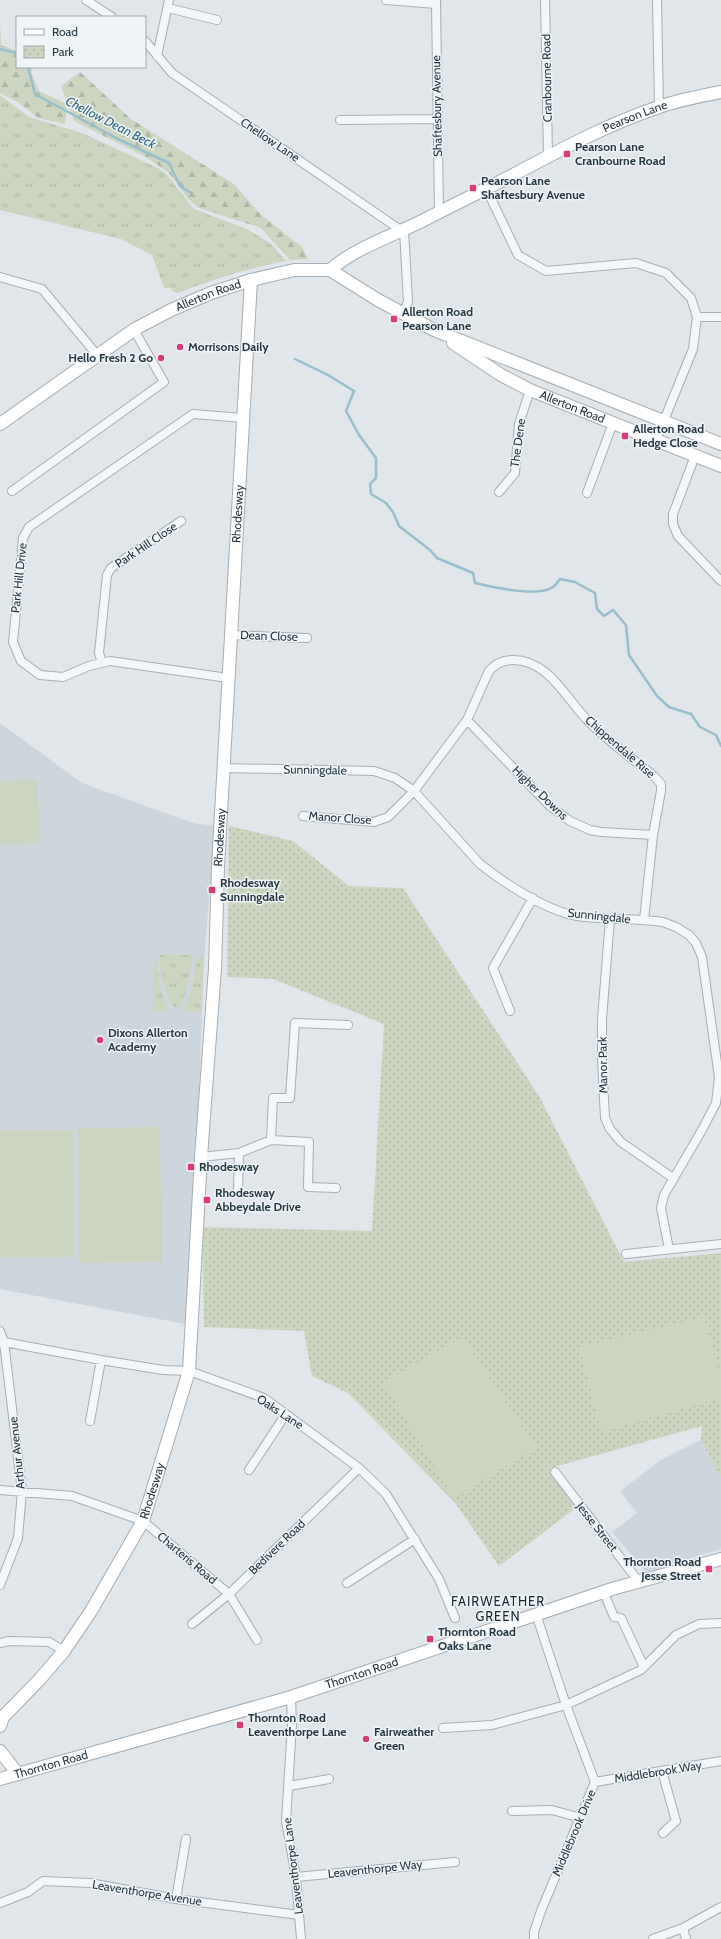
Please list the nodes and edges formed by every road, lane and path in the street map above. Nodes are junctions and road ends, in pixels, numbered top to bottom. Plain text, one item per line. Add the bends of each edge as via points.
1 (86, 0) edge
2 (386, 0) edge
3 (545, 0) edge
4 (656, 0) edge
5 (436, 2) edge
6 (169, 4) edge
7 (110, 16) edge
8 (217, 20) dead end
9 (146, 42) edge
10 (157, 56) junction
11 (721, 92) edge
12 (659, 107) junction
13 (437, 119) junction
14 (340, 120) dead end
15 (548, 156) junction
16 (486, 188) junction
17 (439, 212) junction
18 (403, 231) junction
19 (330, 270) junction
20 (0, 277) edge
21 (251, 280) junction
22 (403, 314) junction
23 (697, 317) junction
24 (721, 317) edge
25 (134, 330) junction
26 (434, 330) junction
27 (98, 356) junction
28 (530, 390) junction
29 (244, 418) junction
30 (663, 421) junction
31 (614, 423) junction
32 (0, 424) edge
33 (656, 440) junction
34 (721, 444) edge
35 (695, 456) junction
36 (721, 466) edge
37 (12, 491) dead end
38 (499, 492) dead end
39 (587, 493) dead end
40 (181, 521) dead end
41 (721, 581) edge
42 (231, 635) junction
43 (307, 638) dead end
44 (102, 663) junction
45 (228, 678) junction
46 (468, 720) junction
47 (223, 768) junction
48 (414, 790) junction
49 (303, 816) dead end
50 (654, 836) junction
51 (533, 898) junction
52 (610, 919) junction
53 (644, 920) junction
54 (510, 1010) dead end
55 (348, 1025) dead end
56 (270, 1140) junction
57 (239, 1154) junction
58 (201, 1157) junction
59 (674, 1178) junction
60 (336, 1188) dead end
61 (238, 1191) dead end
62 (721, 1244) edge
63 (668, 1250) junction
64 (626, 1254) dead end
65 (0, 1331) edge
66 (2, 1343) edge
67 (101, 1360) junction
68 (189, 1371) junction
69 (286, 1414) junction
70 (90, 1421) dead end
71 (359, 1468) junction
72 (249, 1470) dead end
73 (555, 1472) dead end
74 (0, 1490) edge
75 (22, 1491) junction
76 (143, 1521) junction
77 (415, 1539) junction
78 (721, 1558) edge
79 (639, 1582) junction
80 (347, 1584) dead end
81 (0, 1585) edge
82 (604, 1593) junction
83 (229, 1594) junction
84 (536, 1614) junction
85 (455, 1618) dead end
86 (192, 1624) dead end
87 (721, 1624) edge
88 (257, 1640) dead end
89 (0, 1643) edge
90 (64, 1651) junction
91 (644, 1667) junction
92 (291, 1697) junction
93 (566, 1705) junction
94 (0, 1726) edge
95 (443, 1728) dead end
96 (0, 1751) edge
97 (721, 1761) edge
98 (662, 1771) junction
99 (18, 1774) junction
100 (0, 1779) edge
101 (329, 1779) dead end
102 (595, 1782) junction
103 (289, 1786) junction
104 (512, 1811) dead end
105 (581, 1818) junction
106 (663, 1833) dead end
107 (186, 1839) dead end
108 (455, 1862) dead end
109 (296, 1877) junction
110 (176, 1899) junction
111 (0, 1903) edge
112 (721, 1907) edge
113 (300, 1915) junction
114 (683, 1928) junction
115 (301, 1939) edge
116 (534, 1939) edge
117 (653, 1939) edge
118 (686, 1939) edge

1 - 7 street
2 - 5 street
3 - 15 street, Cranbourne Road
4 - 12 street
5 - 13 street, Shaftesbury Avenue
6 - 8 street
6 - 10 street
9 - 10 street, Chellow Lane
10 - 18 street, Chellow Lane via 172,73
11 - 12 street, Pearson Lane
12 - 15 street, Pearson Lane
13 - 14 street
13 - 17 street, Shaftesbury Avenue
15 - 16 street, Pearson Lane
16 - 17 street, Pearson Lane
16 - 23 street via 518,255 546,271 636,263 666,273 691,298
17 - 18 street, Pearson Lane
18 - 19 street, Pearson Lane via 341,260
18 - 22 street via 408,302
19 - 21 street, Allerton Road via 294,270
19 - 22 street, Allerton Road
20 - 27 street via 42,289
21 - 25 street, Allerton Road via 171,310
21 - 29 street, Rhodesway
22 - 26 street, Allerton Road
23 - 24 street
23 - 30 street via 693,349
25 - 27 street, Allerton Road
25 - 37 street via 164,382
26 - 28 street, Allerton Road via 501,375
26 - 30 street, Allerton Road
27 - 32 street, Allerton Road
28 - 31 street, Allerton Road
28 - 38 street, The Dene via 519,424 514,473
29 - 42 street, Rhodesway
29 - 44 street, Park Hill Drive via 194,414 29,527 23,538 12,642 21,661 40,675 63,677
30 - 33 street
30 - 34 street, Allerton Road
31 - 33 street, Allerton Road
31 - 39 street
33 - 35 street, Allerton Road
35 - 36 street, Allerton Road
35 - 41 street via 673,514 673,524 678,536
40 - 44 street, Park Hill Close via 111,568 107,576 99,653
42 - 43 street, Dean Close
42 - 45 street, Rhodesway
44 - 45 street, Park Hill Drive via 110,660
45 - 47 street, Rhodesway
46 - 48 street, Chippendale Rise
46 - 50 street, Higher Downs via 550,806 570,821 601,832
46 - 50 street, Chippendale Rise via 483,684 494,666 509,660 518,660 538,666 588,722 653,774 661,784
47 - 48 street, Sunningdale via 374,770 395,778
47 - 58 street, Rhodesway via 215,976
48 - 49 street, Manor Close via 388,817 374,822
48 - 51 street, Sunningdale via 480,864
50 - 53 street, Chippendale Rise
51 - 52 street, Sunningdale via 564,913
51 - 54 street via 493,968
52 - 53 street, Sunningdale
52 - 59 street, Manor Park via 602,1019 606,1118 610,1129 621,1142
53 - 59 street, Sunningdale via 663,922 676,927 696,943 704,968 719,1076 716,1103
55 - 56 street via 294,1023 290,1098 273,1098
56 - 57 street
56 - 60 street via 309,1142 308,1186
57 - 58 street
57 - 61 street
58 - 68 street, Rhodesway
59 - 63 street, Sunningdale via 664,1195 661,1208
62 - 63 street
63 - 64 street
65 - 66 street
66 - 67 street, Oaks Lane
66 - 75 street, Arthur Avenue
67 - 68 street, Oaks Lane via 164,1370
67 - 70 street
68 - 69 street, Oaks Lane via 264,1398
68 - 76 street, Rhodesway
69 - 71 street, Oaks Lane
69 - 72 street
71 - 77 street, Oaks Lane via 386,1494
71 - 83 street, Bedivere Road
73 - 79 street, Jesse Street
74 - 75 street, Charteris Road
75 - 76 street, Charteris Road via 72,1496
75 - 81 street, Arthur Avenue via 18,1538
76 - 83 street, Charteris Road
76 - 90 street, Rhodesway via 91,1611
77 - 80 street
77 - 85 street, Oaks Lane via 439,1579
78 - 79 street, Thornton Road
79 - 82 street, Thornton Road
82 - 84 street, Thornton Road
82 - 91 street via 614,1617 621,1618
83 - 86 street, Bedivere Road
83 - 88 street, Charteris Road
84 - 92 street, Thornton Road
84 - 93 street, Middlebrook Drive
87 - 91 street via 699,1624 676,1635
89 - 90 street via 49,1642
90 - 94 street, Rhodesway via 3,1717
91 - 93 street
92 - 99 street, Thornton Road
92 - 103 street, Leaventhorpe Lane
93 - 95 street via 492,1725
93 - 102 street, Middlebrook Drive
96 - 99 street
97 - 98 street, Middlebrook Way
98 - 102 street, Middlebrook Way
98 - 106 street via 676,1822
99 - 100 street, Thornton Road
101 - 103 street
102 - 105 street, Middlebrook Drive
103 - 109 street, Leaventhorpe Lane via 286,1821
104 - 105 street via 552,1810
105 - 116 street, Middlebrook Drive via 541,1911
107 - 110 street
108 - 109 street, Leaventhorpe Way
109 - 113 street, Leaventhorpe Lane
110 - 111 street, Leaventhorpe Avenue via 90,1883 43,1881 28,1892
110 - 113 street, Leaventhorpe Avenue
112 - 114 street
113 - 115 street, Leaventhorpe Lane
114 - 117 street
114 - 118 street

